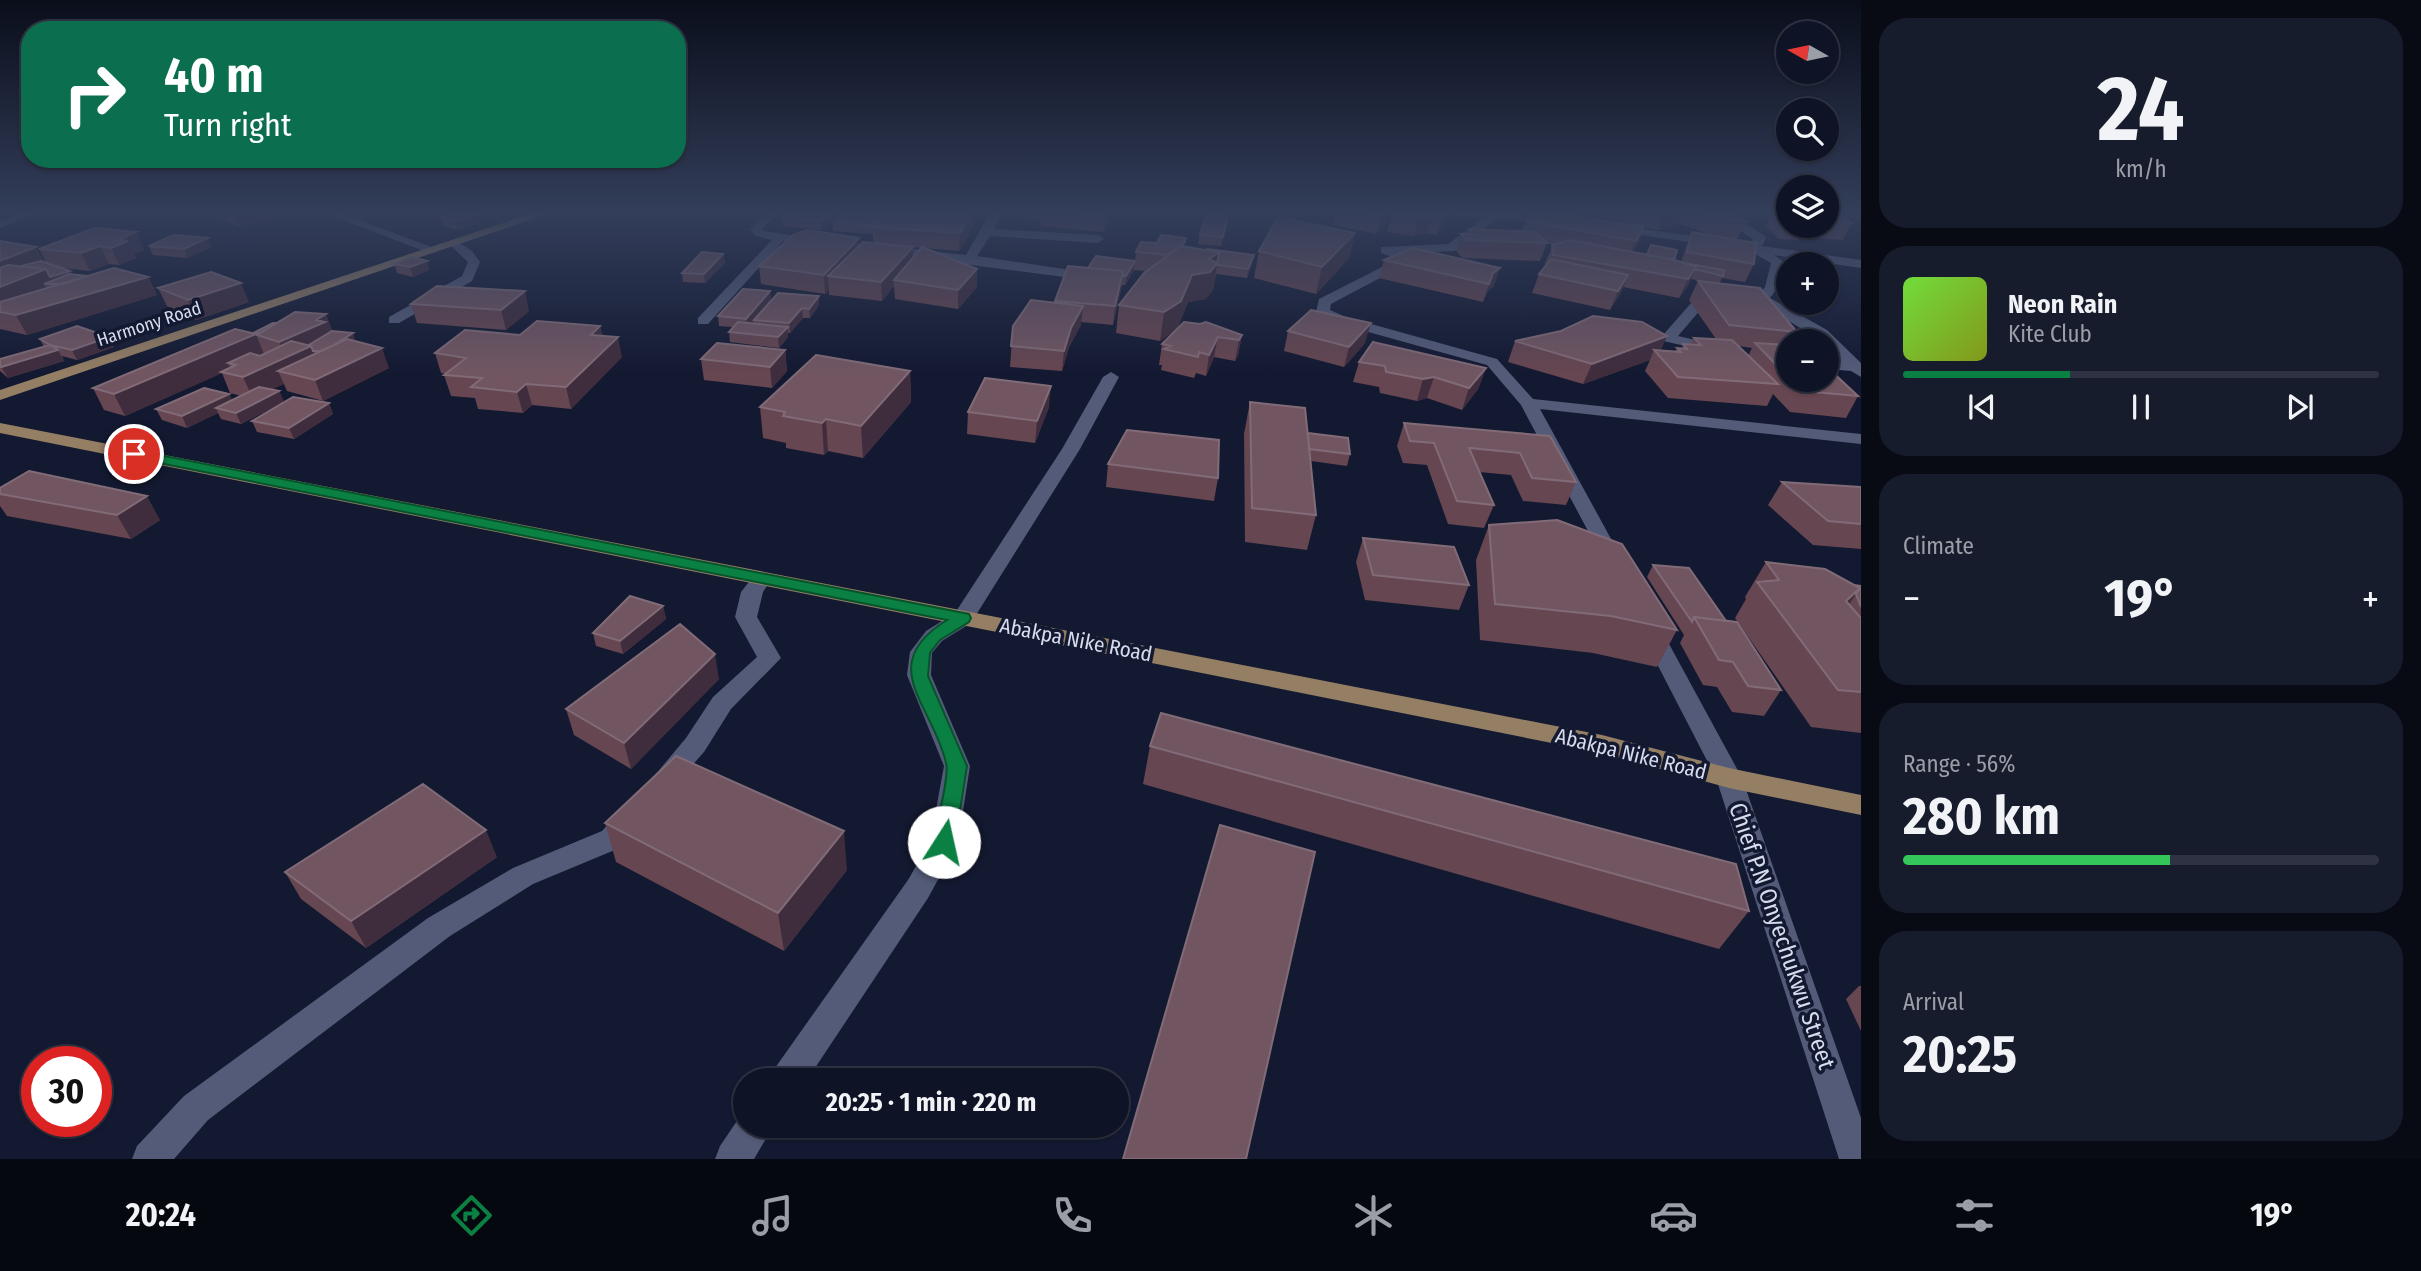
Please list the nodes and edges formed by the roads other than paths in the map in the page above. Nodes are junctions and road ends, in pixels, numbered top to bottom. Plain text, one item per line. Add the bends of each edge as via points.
1 (388, 265) edge
2 (473, 265) edge
3 (755, 265) edge
4 (1015, 265) edge
5 (1394, 265) edge
6 (1777, 265) edge
7 (1072, 274) edge
8 (1712, 288) edge
9 (394, 320) dead end
10 (703, 321) dead end
11 (1727, 351) edge
12 (1839, 366) edge
13 (1859, 369) edge
14 (1111, 377) dead end
15 (0, 395) edge
16 (1528, 403) junction
17 (0, 428) edge
18 (1861, 439) edge
19 (762, 578) junction
20 (963, 618) junction
21 (1729, 778) junction
22 (1861, 805) edge
23 (795, 1068) edge
24 (747, 1138) edge
25 (150, 1159) edge
26 (733, 1159) edge
27 (1857, 1159) edge

1 - 15 main road, Harmony Road
2 - 9 street via 467,278
3 - 10 street
4 - 7 street
5 - 16 street, Chief P.N Onyechukwu Street via 1324,302 1323,312 1492,362
6 - 13 street via 1771,288 1762,299 1822,333
8 - 11 street via 1668,338
12 - 13 street
14 - 20 street via 1071,449
16 - 18 street
16 - 21 street, Chief P.N Onyechukwu Street
17 - 19 main road, Abakpa Nike Road
19 - 20 main road, Abakpa Nike Road
19 - 25 street via 752,592 746,617 769,658 722,703 695,745 612,839 523,876 439,927 196,1108
20 - 21 main road, Abakpa Nike Road via 1602,744
20 - 23 street via 934,636 921,652 919,676 957,766 944,842 918,889
21 - 22 main road, Abakpa Nike Road
21 - 27 street, Chief P.N Onyechukwu Street
24 - 26 street

